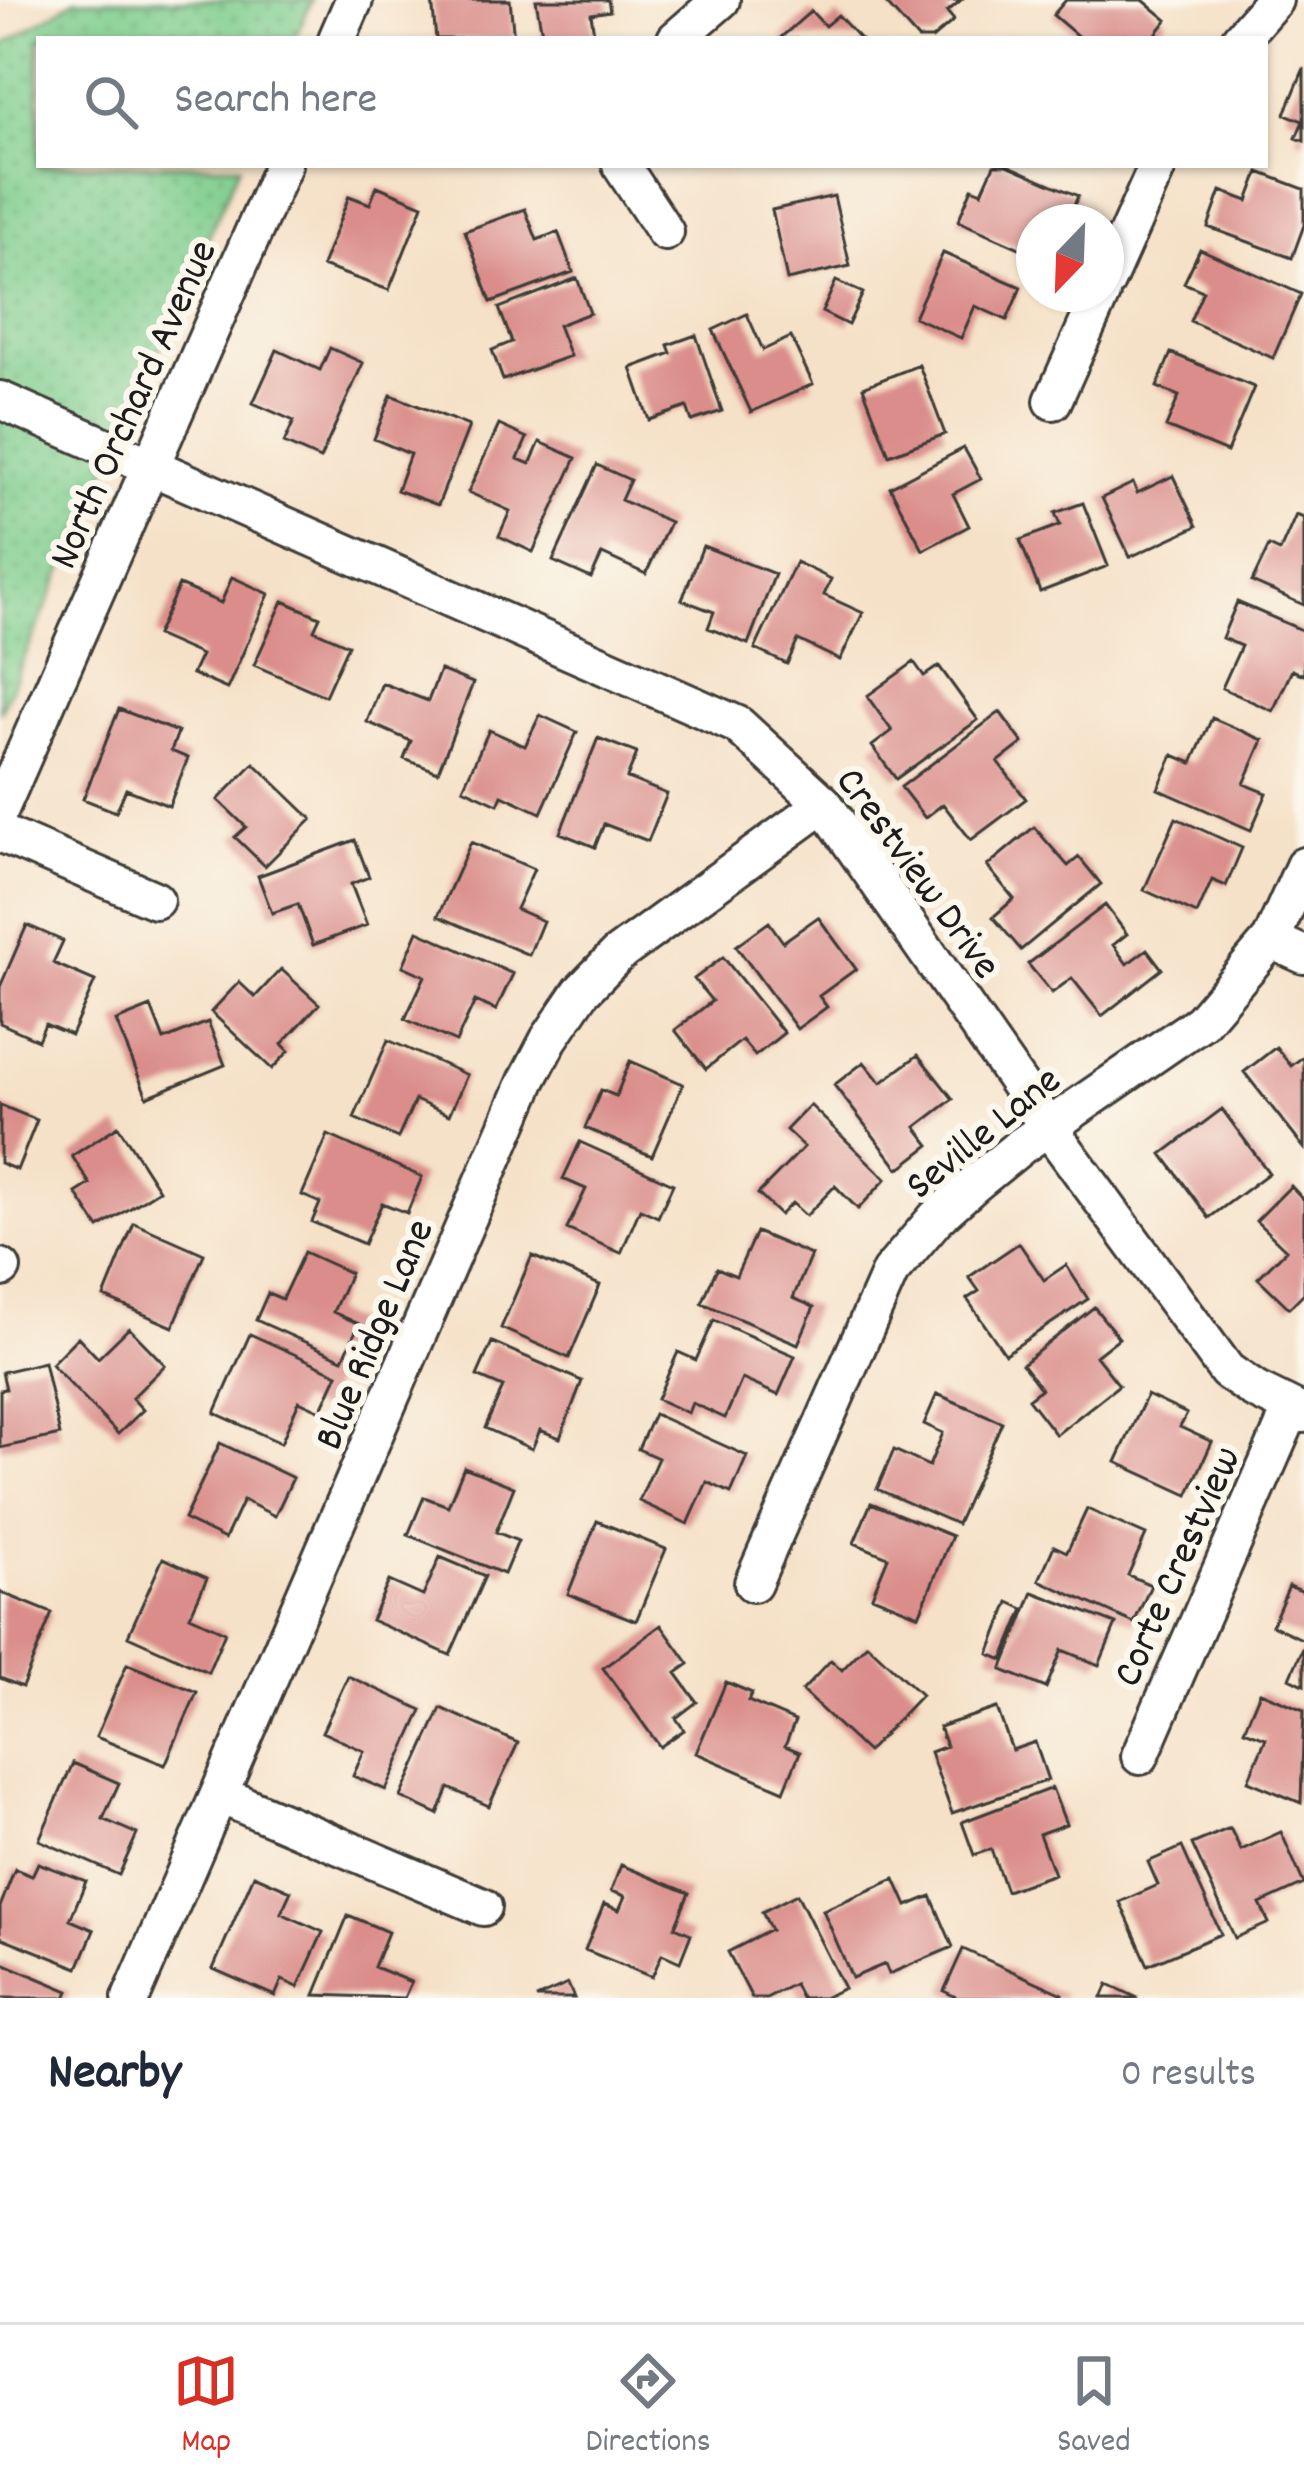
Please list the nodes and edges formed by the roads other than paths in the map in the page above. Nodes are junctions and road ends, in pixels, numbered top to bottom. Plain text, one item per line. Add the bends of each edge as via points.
1 (353, 0) edge
2 (721, 0) edge
3 (1274, 0) edge
4 (338, 36) edge
5 (679, 36) edge
6 (1243, 36) edge
7 (282, 168) edge
8 (623, 168) edge
9 (1156, 168) edge
10 (665, 232) dead end
11 (1124, 241) edge
12 (1093, 312) edge
13 (0, 400) edge
14 (1054, 401) dead end
15 (153, 466) junction
16 (824, 804) junction
17 (0, 809) edge
18 (0, 833) edge
19 (1304, 866) edge
20 (155, 900) dead end
21 (1287, 948) edge
22 (1049, 1128) junction
23 (1298, 1412) edge
24 (753, 1583) dead end
25 (1140, 1756) dead end
26 (220, 1795) junction
27 (483, 1907) dead end
28 (131, 1998) edge

1 - 4 street
2 - 5 street
3 - 6 street
7 - 15 street, North Orchard Avenue
8 - 10 street
9 - 11 street
12 - 14 street
13 - 15 street, Crestview Drive
15 - 16 street, Crestview Drive via 738,725
15 - 17 street, North Orchard Avenue
16 - 22 street, Crestview Drive
16 - 26 street, Blue Ridge Lane via 616,955 549,1039
18 - 20 street
19 - 21 street, Seville Lane
21 - 22 street, Seville Lane via 1202,1022
22 - 23 street, Crestview Drive via 1227,1371
22 - 24 street, Seville Lane via 936,1218 890,1272
23 - 25 street, Corte Crestview
26 - 27 street
26 - 28 street, Blue Ridge Lane

